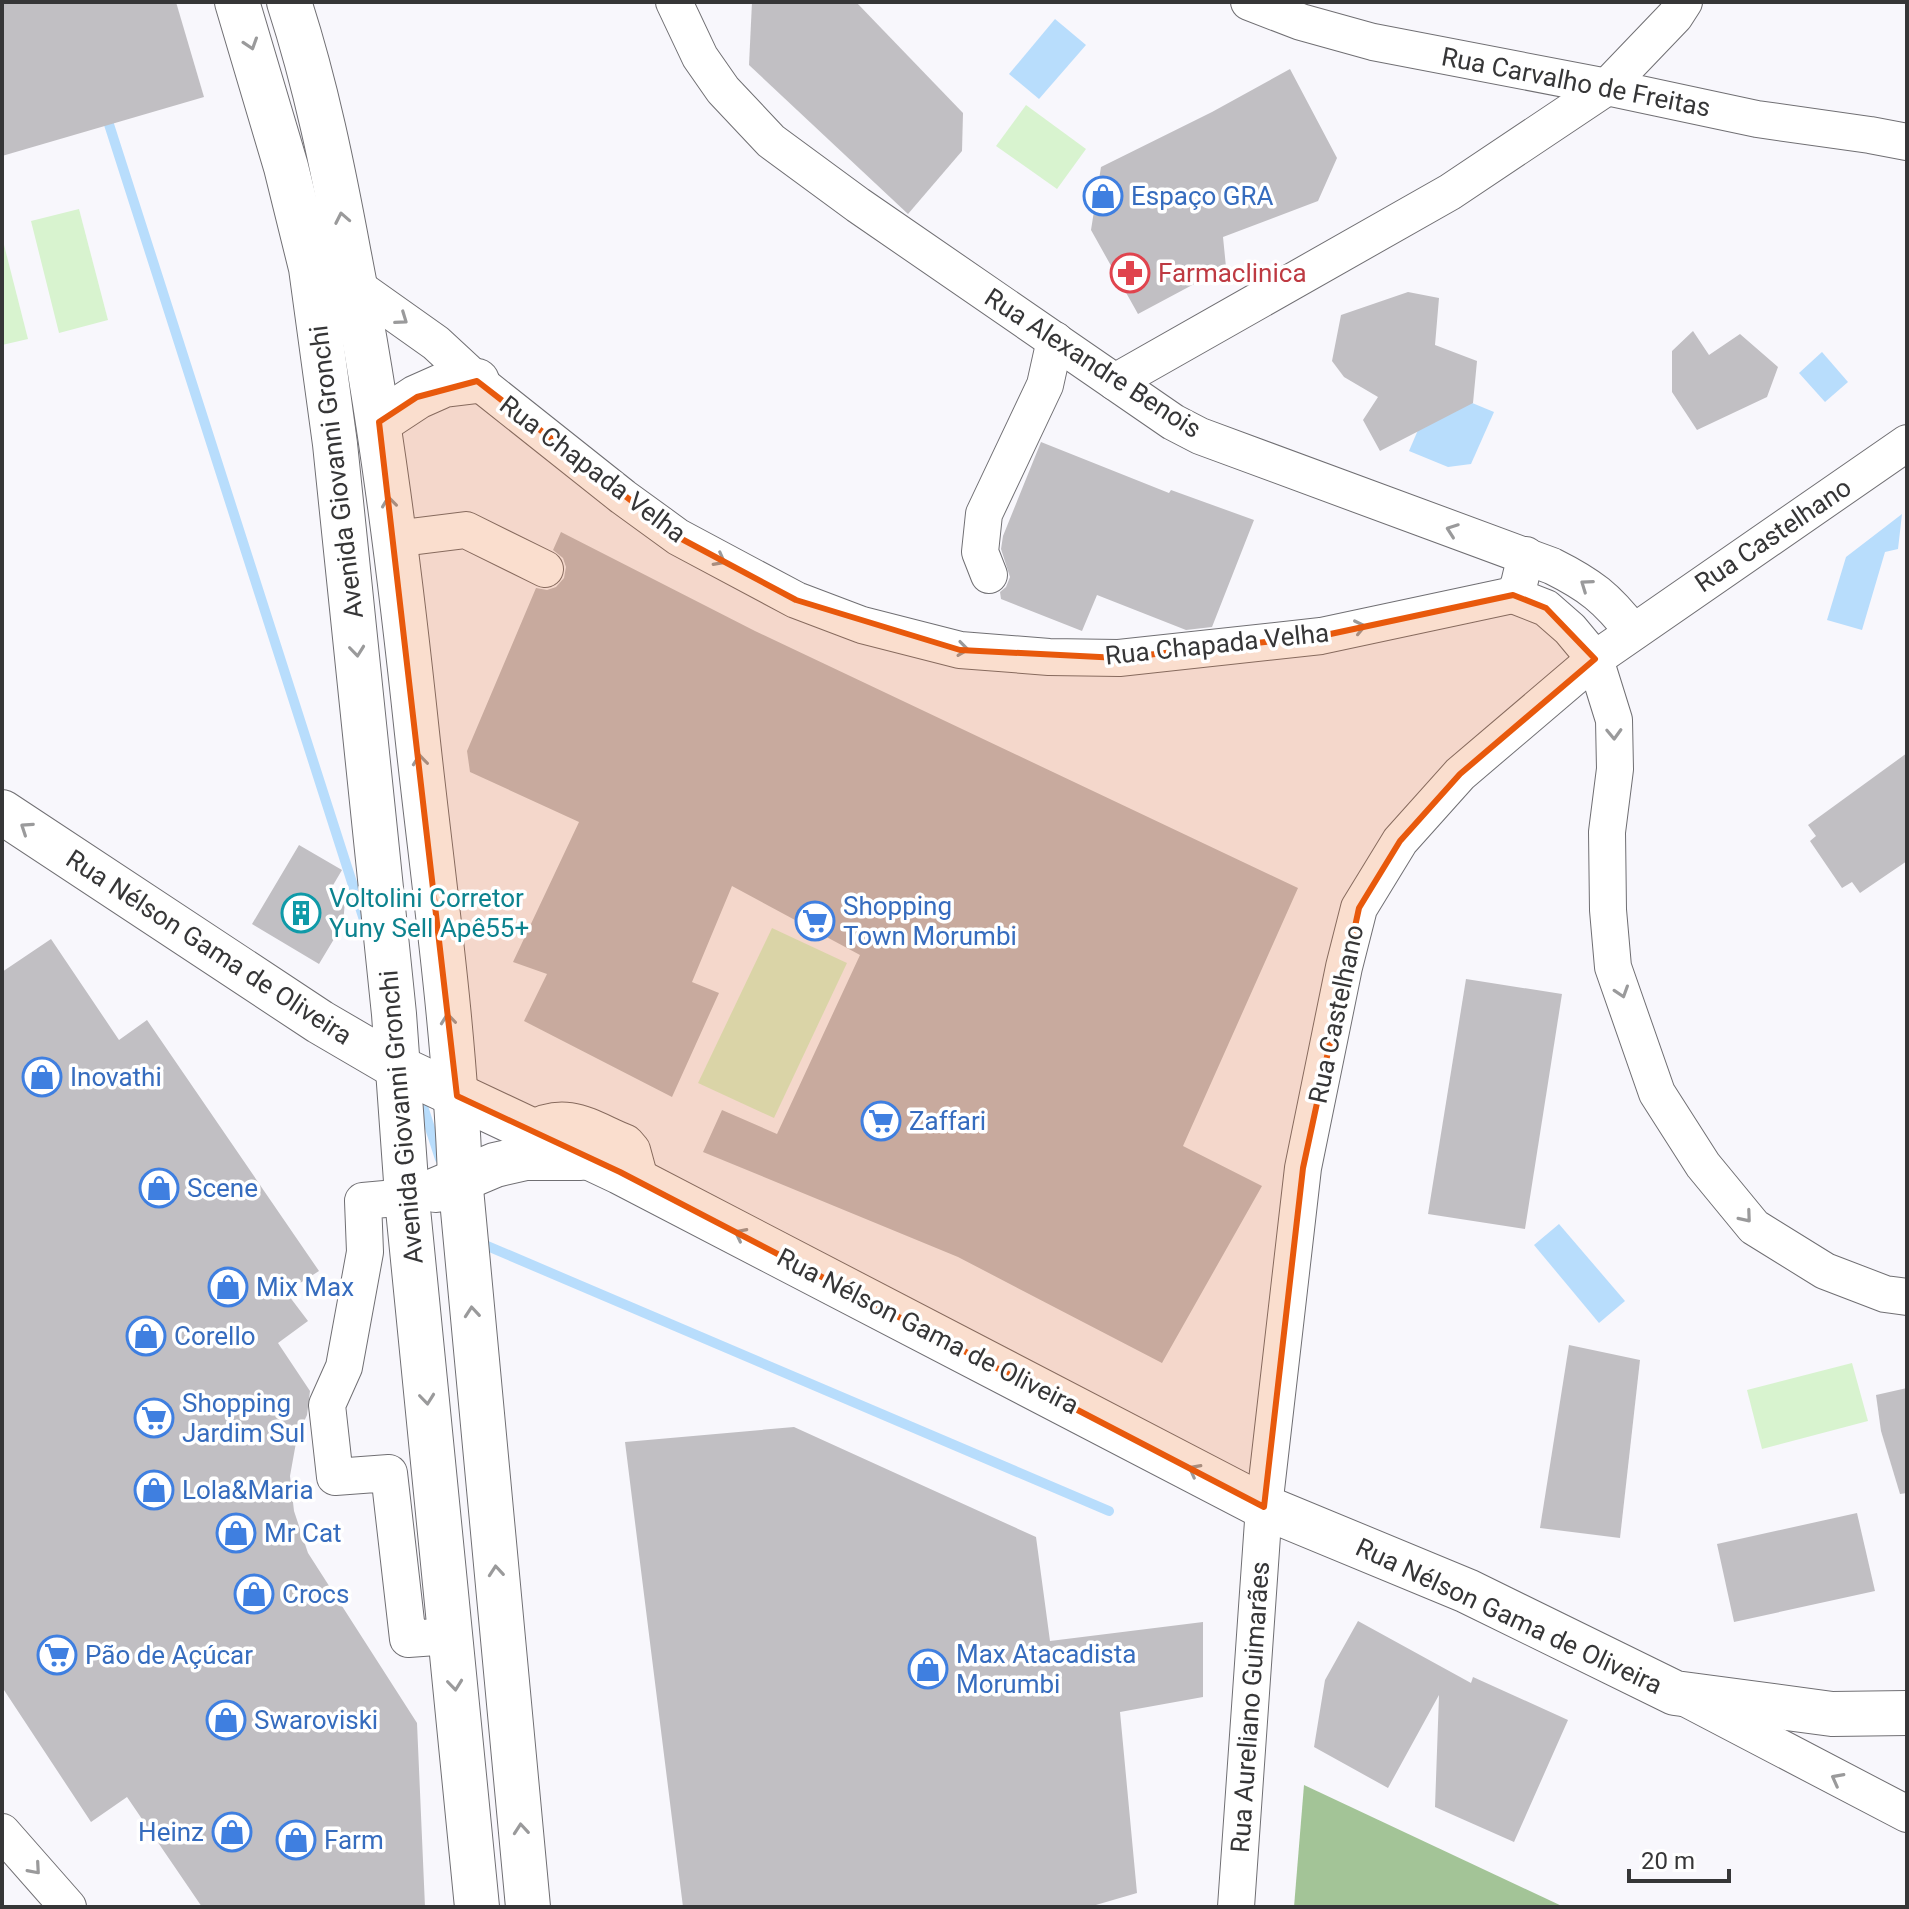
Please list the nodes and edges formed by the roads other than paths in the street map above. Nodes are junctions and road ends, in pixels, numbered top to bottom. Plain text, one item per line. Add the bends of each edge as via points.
1 (237, 2) edge
2 (289, 2) edge
3 (674, 2) edge
4 (1249, 2) edge
5 (1684, 2) edge
6 (1607, 87) junction
7 (1907, 142) edge
8 (311, 268) junction
9 (356, 287) junction
10 (1055, 340) junction
11 (477, 381) junction
12 (1115, 382) junction
13 (379, 422) junction
14 (1907, 443) edge
15 (410, 537) dead end
16 (1526, 555) junction
17 (545, 569) dead end
18 (989, 575) dead end
19 (1513, 595) junction
20 (1633, 632) junction
21 (1595, 659) junction
22 (2, 812) edge
23 (397, 1067) junction
24 (457, 1096) junction
25 (530, 1130) junction
26 (592, 1158) junction
27 (460, 1178) junction
28 (641, 1183) junction
29 (407, 1203) junction
30 (1907, 1297) edge
31 (1264, 1507) junction
32 (450, 1636) junction
33 (1675, 1693) junction
34 (1907, 1713) edge
35 (1907, 1814) edge
36 (2, 1832) edge
37 (68, 1907) edge
38 (477, 1907) edge
39 (528, 1907) edge
40 (1236, 1907) edge

1 -> 8 main road, Avenida Giovanni Gronchi
9 -> 2 main road, Avenida Giovanni Gronchi via 326,132
3 - 10 street, Rua Alexandre Benois via 700,57 723,90 771,141
4 - 6 street, Rua Carvalho de Freitas via 1373,42
5 - 6 street
6 - 7 street, Rua Carvalho de Freitas via 1757,119
6 - 12 street via 1450,192
8 - 9 street, Rua Chapada Velha via 338,273
8 -> 23 main road, Avenida Giovanni Gronchi via 335,444
9 -> 11 street, Rua Chapada Velha via 436,343
9 - 13 main road, Avenida Giovanni Gronchi
10 - 12 street, Rua Alexandre Benois
10 - 18 street via 1045,385 984,514 980,552
11 - 13 main road via 444,385
11 -> 19 street, Rua Chapada Velha via 678,537 796,600 862,625 960,650 1119,658 1321,636
16 -> 12 street, Rua Alexandre Benois via 1200,436
24 -> 13 main road, Avenida Giovanni Gronchi
14 - 20 street, Rua Castelhano
15 - 17 street via 466,530
16 - 19 street
20 -> 16 street, Rua Alexandre Benois via 1612,604 1578,579
19 - 21 street via 1546,608
20 - 21 street, Rua Castelhano
21 -> 30 street via 1614,720 1615,769 1607,832 1613,967 1657,1093 1703,1165 1754,1227 1825,1271
21 - 31 street, Rua Castelhano via 1460,774 1400,841 1359,908 1303,1168
23 -> 22 main road, Rua Nélson Gama de Oliveira
23 - 24 main road, Rua Nélson Gama de Oliveira
23 - 29 main road, Avenida Giovanni Gronchi
24 - 25 main road, Rua Nélson Gama de Oliveira
24 - 27 main road, Avenida Giovanni Gronchi
25 - 26 main road, Rua Nélson Gama de Oliveira
25 - 28 street via 571,1119 626,1143
26 - 27 main road via 525,1158
26 - 28 main road, Rua Nélson Gama de Oliveira
27 - 29 main road
39 -> 27 main road, Avenida Giovanni Gronchi
31 -> 28 main road, Rua Nélson Gama de Oliveira
29 -> 32 main road, Avenida Giovanni Gronchi
29 - 32 street via 363,1201 365,1252 350,1338 327,1405 335,1477 389,1473 408,1639
31 - 33 main road, Rua Nélson Gama de Oliveira via 1467,1591
31 - 40 street, Rua Aureliano Guimarães
32 -> 38 main road, Avenida Giovanni Gronchi
33 - 34 main road, Rua Nélson Gama de Oliveira via 1832,1714
35 -> 33 street
36 -> 37 street

